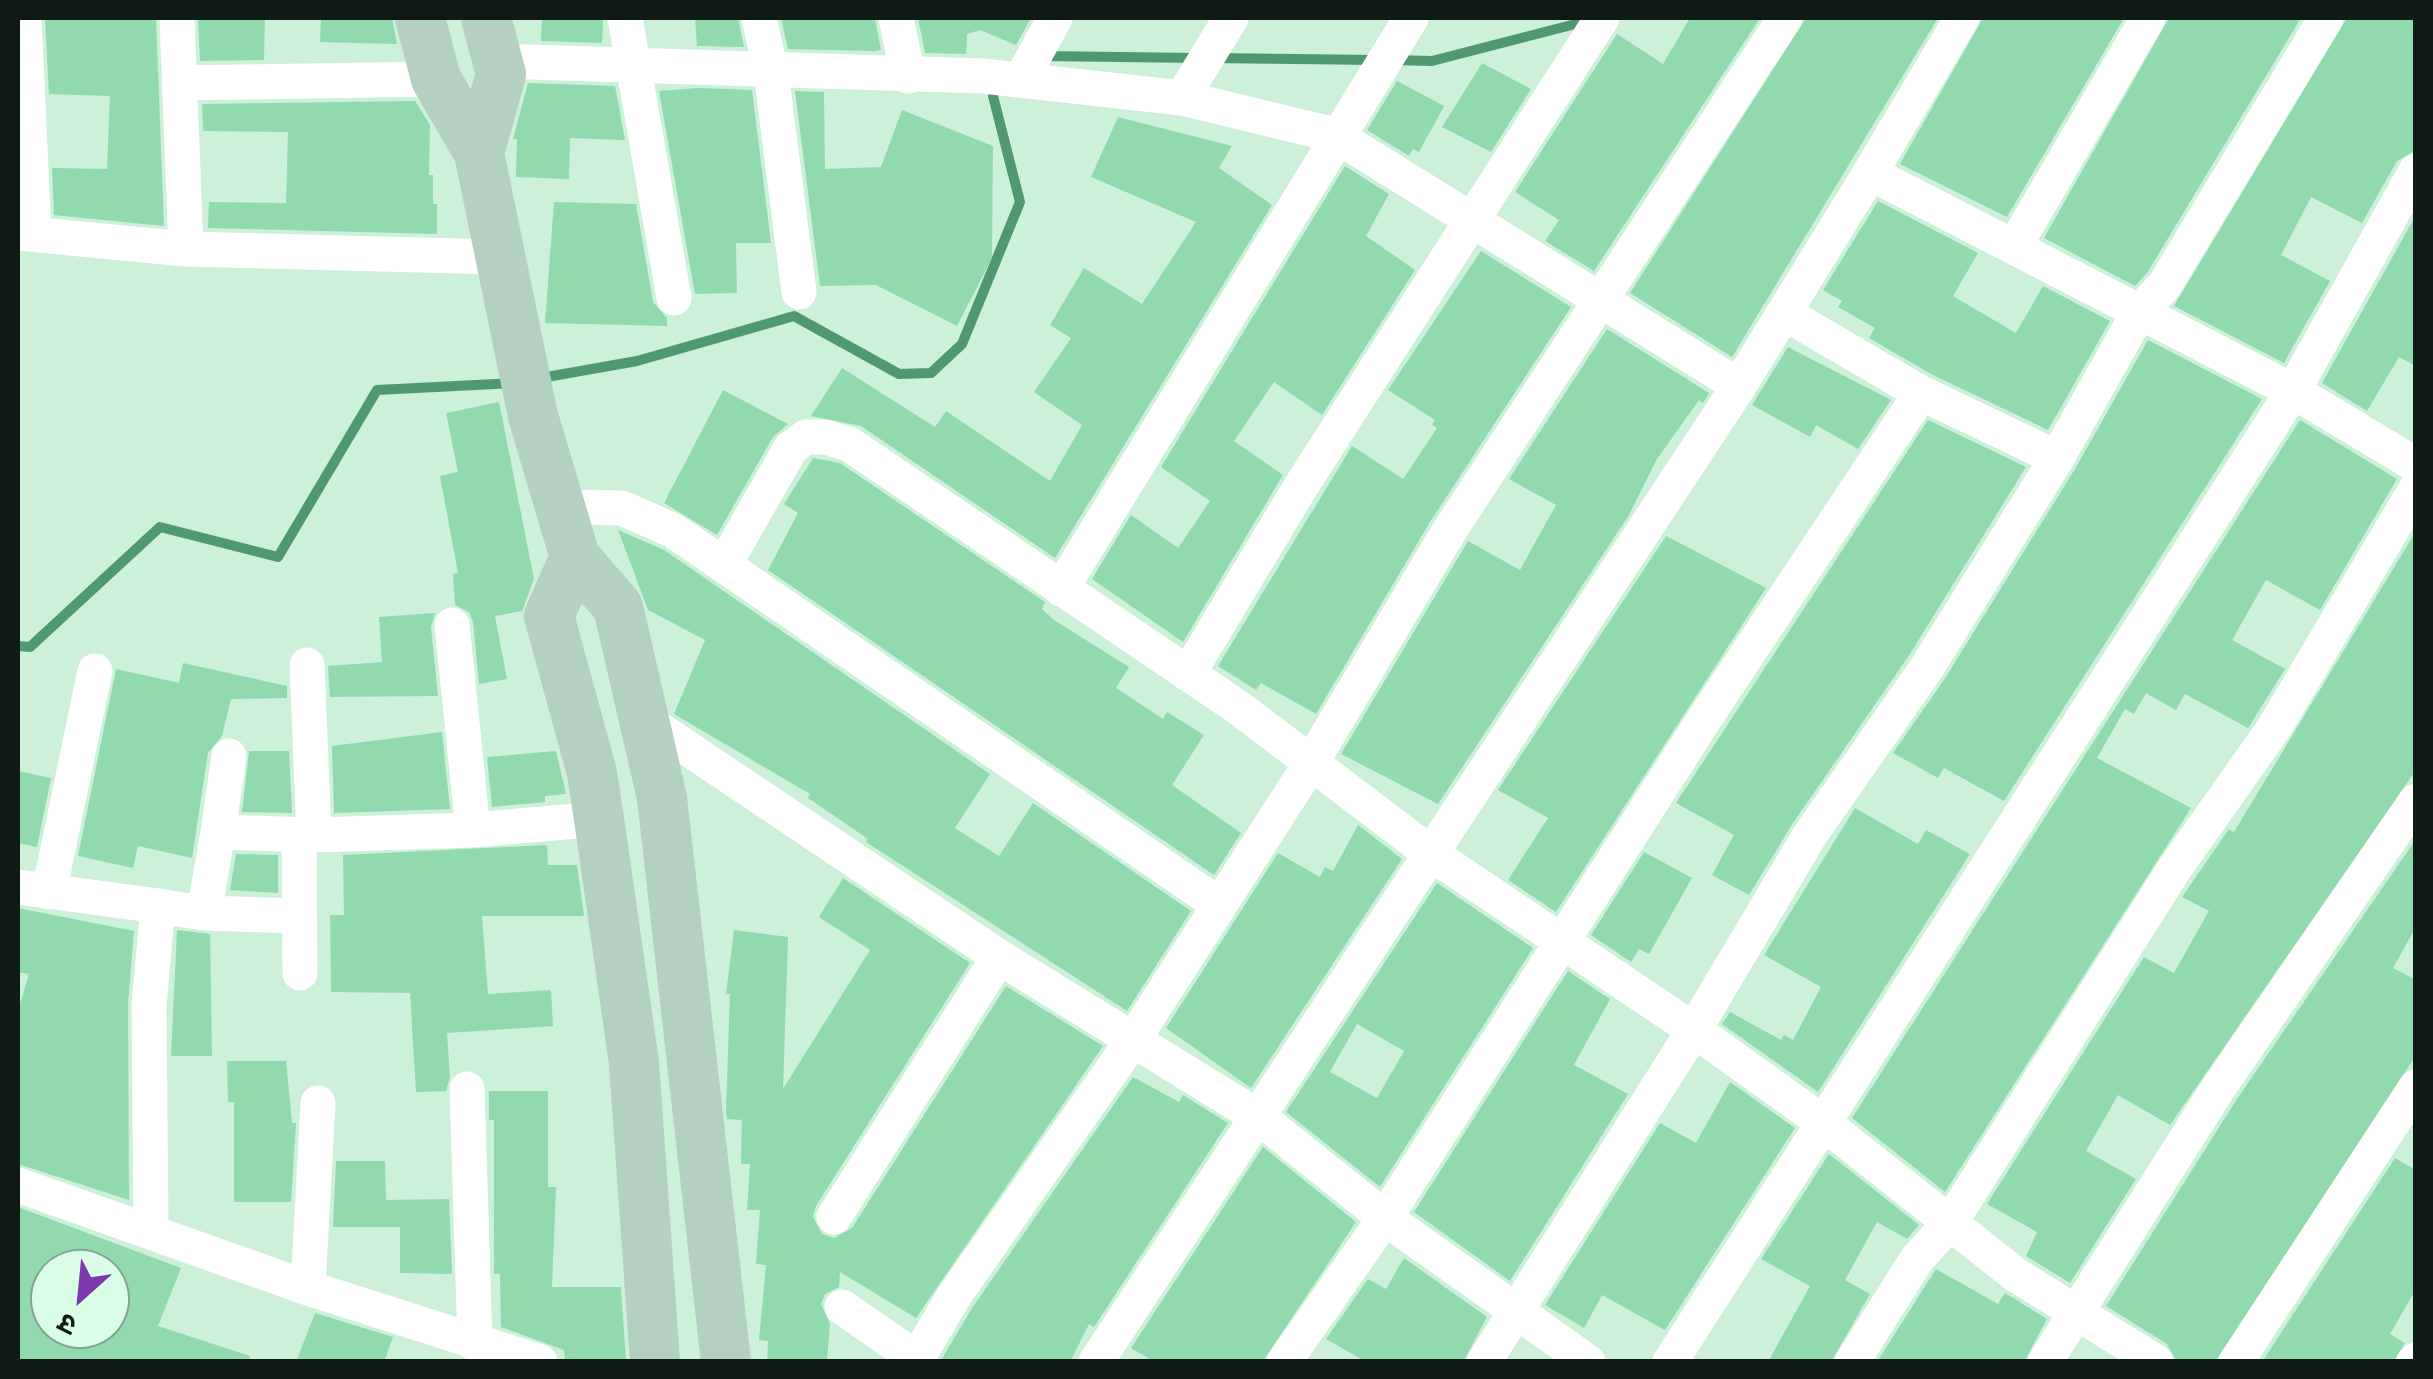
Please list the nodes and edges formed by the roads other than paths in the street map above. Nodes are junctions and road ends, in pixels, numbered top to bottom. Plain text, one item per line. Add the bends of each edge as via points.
1 (24, 18) edge
2 (177, 18) edge
3 (420, 18) edge
4 (625, 18) edge
5 (759, 18) edge
6 (896, 18) edge
7 (1785, 18) edge
8 (1962, 18) edge
9 (2148, 18) edge
10 (2326, 18) edge
11 (1598, 23) edge
12 (1403, 29) edge
13 (1222, 32) edge
14 (491, 40) edge
15 (1023, 60) edge
16 (634, 63) junction
17 (771, 72) junction
18 (908, 76) junction
19 (436, 79) junction
20 (180, 83) junction
21 (1187, 89) junction
22 (1335, 135) junction
23 (479, 153) junction
24 (2416, 171) edge
25 (1870, 173) junction
26 (1474, 220) junction
27 (26, 234) edge
28 (186, 248) junction
29 (2014, 248) junction
30 (498, 257) junction
31 (799, 292) dead end
32 (674, 298) dead end
33 (1602, 300) junction
34 (2140, 312) junction
35 (1784, 313) junction
36 (1739, 386) junction
37 (2292, 392) junction
38 (1922, 393) junction
39 (2056, 458) junction
40 (2416, 466) edge
41 (2416, 489) edge
42 (561, 507) junction
43 (575, 557) junction
44 (724, 565) junction
45 (1061, 589) junction
46 (452, 625) dead end
47 (306, 665) dead end
48 (96, 671) dead end
49 (1188, 674) junction
50 (644, 719) junction
51 (228, 756) dead end
52 (1311, 762) junction
53 (2416, 801) edge
54 (599, 819) junction
55 (473, 830) junction
56 (218, 832) junction
57 (306, 835) junction
58 (1430, 853) junction
59 (33, 890) edge
60 (1218, 904) junction
61 (158, 906) junction
62 (204, 913) junction
63 (299, 916) junction
64 (1564, 943) junction
65 (999, 957) junction
66 (300, 974) dead end
67 (1694, 1030) junction
68 (1133, 1040) junction
69 (467, 1088) dead end
70 (2416, 1088) edge
71 (318, 1103) dead end
72 (1260, 1118) junction
73 (1822, 1121) junction
74 (18, 1186) edge
75 (834, 1217) dead end
76 (1385, 1218) junction
77 (1950, 1223) junction
78 (150, 1231) junction
79 (308, 1288) junction
80 (842, 1307) dead end
81 (1518, 1312) junction
82 (2076, 1312) junction
83 (475, 1344) junction
84 (916, 1360) edge
85 (540, 1362) edge
86 (656, 1362) edge
87 (726, 1362) edge
88 (1096, 1362) edge
89 (1284, 1362) edge
90 (1484, 1362) edge
91 (1588, 1362) edge
92 (1670, 1362) edge
93 (1852, 1362) edge
94 (2045, 1362) edge
95 (2156, 1362) edge
96 (2236, 1362) edge

1 - 27 street
2 - 20 street
3 - 19 main road
4 - 16 street
5 - 17 street
6 - 18 street
7 - 33 street
8 - 25 street
9 - 29 street
10 - 34 street via 2164,286
11 - 26 street
12 - 22 street
13 - 21 street
14 - 16 street
14 - 23 main road via 500,74
15 - 18 street
15 - 21 street
16 - 17 street
16 - 32 street
17 - 18 street
17 - 31 street
19 - 20 street
19 - 23 main road
20 - 28 street
21 - 22 street
22 - 26 street
22 - 45 street
23 - 30 main road
24 - 37 street
25 - 29 street
25 - 35 street
26 - 33 street
26 - 49 street
27 - 28 street
28 - 30 street
29 - 34 street
30 - 42 main road
33 - 36 street
33 - 52 street via 1448,533
34 - 37 street
34 - 39 street
35 - 36 street
35 - 38 street
36 - 58 street
37 - 40 street
37 - 73 street
38 - 39 street
38 - 64 street via 1706,715
39 - 67 street via 1926,669 1810,835
41 - 77 street via 2274,728 2176,868
42 - 43 main road
42 - 44 street via 622,508 648,516
43 - 50 main road via 618,607
43 - 54 main road via 549,616
44 - 45 street via 791,448 806,437 826,436 848,444
44 - 60 street
45 - 49 street
46 - 55 street
47 - 57 street
48 - 59 street
49 - 52 street
50 - 65 street
50 - 87 main road via 662,798
51 - 56 street
52 - 58 street
52 - 60 street
53 - 82 street via 2219,1087
54 - 55 street
54 - 86 main road via 634,1063
55 - 57 street
56 - 57 street
56 - 62 street
57 - 63 street
58 - 64 street
58 - 72 street
59 - 61 street
60 - 68 street
61 - 62 street
61 - 78 street via 149,1004
62 - 63 street
63 - 66 street
64 - 67 street
64 - 76 street
65 - 68 street
65 - 75 street
67 - 73 street
67 - 81 street
68 - 72 street
68 - 84 street
69 - 83 street
70 - 96 street
71 - 79 street
72 - 76 street
72 - 88 street
73 - 77 street
73 - 92 street
74 - 78 street
76 - 81 street
76 - 89 street
77 - 82 street
77 - 93 street via 1917,1259
78 - 79 street
79 - 83 street
80 - 84 street
81 - 90 street
81 - 91 street
82 - 94 street
82 - 95 street
83 - 85 street

